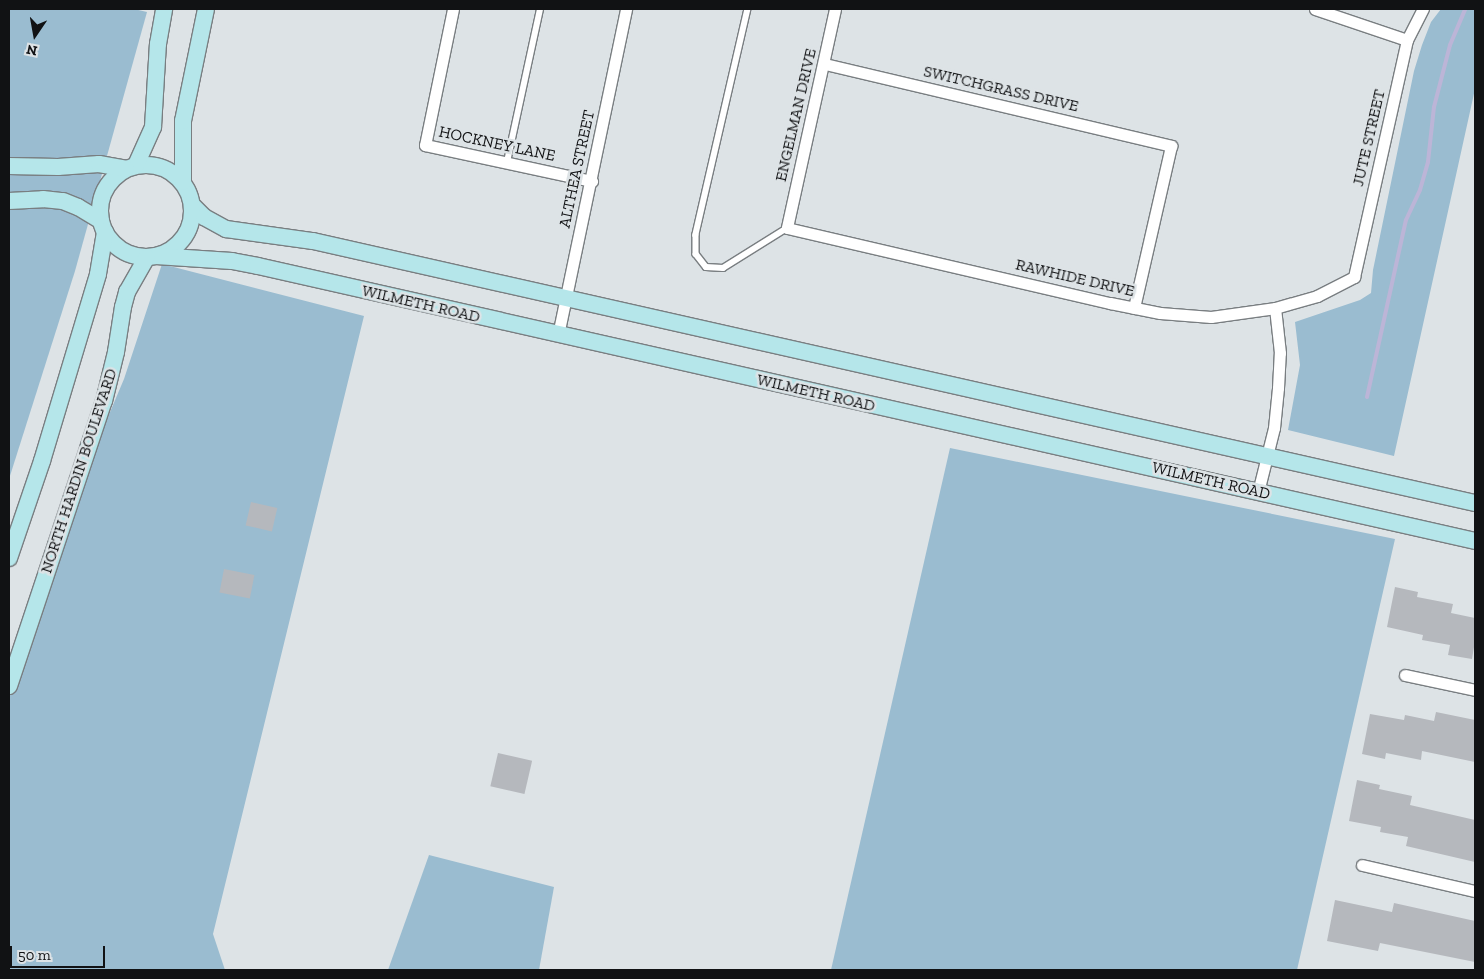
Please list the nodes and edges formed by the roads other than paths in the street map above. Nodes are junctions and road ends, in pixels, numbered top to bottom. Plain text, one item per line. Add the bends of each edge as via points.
1 (164, 9) edge
2 (206, 9) edge
3 (453, 9) edge
4 (540, 9) edge
5 (626, 9) edge
6 (748, 9) edge
7 (835, 9) edge
8 (1315, 9) edge
9 (1423, 9) edge
10 (1329, 11) edge
11 (1407, 40) junction
12 (825, 64) junction
13 (507, 162) junction
14 (9, 166) edge
15 (131, 167) junction
16 (592, 181) junction
17 (184, 182) junction
18 (9, 201) edge
19 (192, 205) junction
20 (103, 227) junction
21 (787, 228) junction
22 (151, 256) junction
23 (1354, 278) joint
24 (566, 298) junction
25 (1134, 308) junction
26 (1275, 308) junction
27 (558, 335) junction
28 (1267, 456) junction
29 (1258, 492) junction
30 (1475, 503) edge
31 (1475, 541) edge
32 (9, 558) edge
33 (1405, 675) dead end
34 (9, 686) edge
35 (1475, 690) edge
36 (1362, 865) dead end
37 (1475, 890) edge

1 - 15 street via 158,44 153,127
2 - 17 street via 183,121
3 - 13 street, HOCKNEY LANE via 425,145
4 - 13 lane
5 - 16 street, ALTHEA STREET
6 - 21 lane via 696,235 696,254 706,267 723,268
7 - 12 street, ENGELMAN DRIVE
8 - 10 street
9 - 11 street, JUTE STREET
10 - 11 street
11 - 23 street, JUTE STREET
12 - 21 street, ENGELMAN DRIVE
12 - 25 street, SWITCHGRASS DRIVE via 1170,146
13 - 16 street, HOCKNEY LANE
14 - 15 street via 99,164
15 - 17 street via 160,166
15 - 20 street via 114,176 103,192 100,202
16 - 24 street, ALTHEA STREET
17 - 19 street
18 - 20 street via 63,201 78,207
19 - 22 street via 192,220 184,237 170,250
19 - 24 street via 204,217 226,229 313,241
20 - 22 street via 115,246
20 - 32 street via 98,274 91,300
21 - 25 street, RAWHIDE DRIVE
22 - 27 street, WILMETH ROAD via 258,266
22 - 34 street, NORTH HARDIN BOULEVARD via 128,292 123,307 104,401
23 - 26 street, RAWHIDE DRIVE via 1317,296
24 - 27 street, ALTHEA STREET
24 - 28 street
25 - 26 street, RAWHIDE DRIVE via 1211,317
26 - 28 street via 1280,353 1274,428
27 - 29 street, WILMETH ROAD
28 - 29 street
28 - 30 street
29 - 31 street, WILMETH ROAD
33 - 35 street
36 - 37 street

